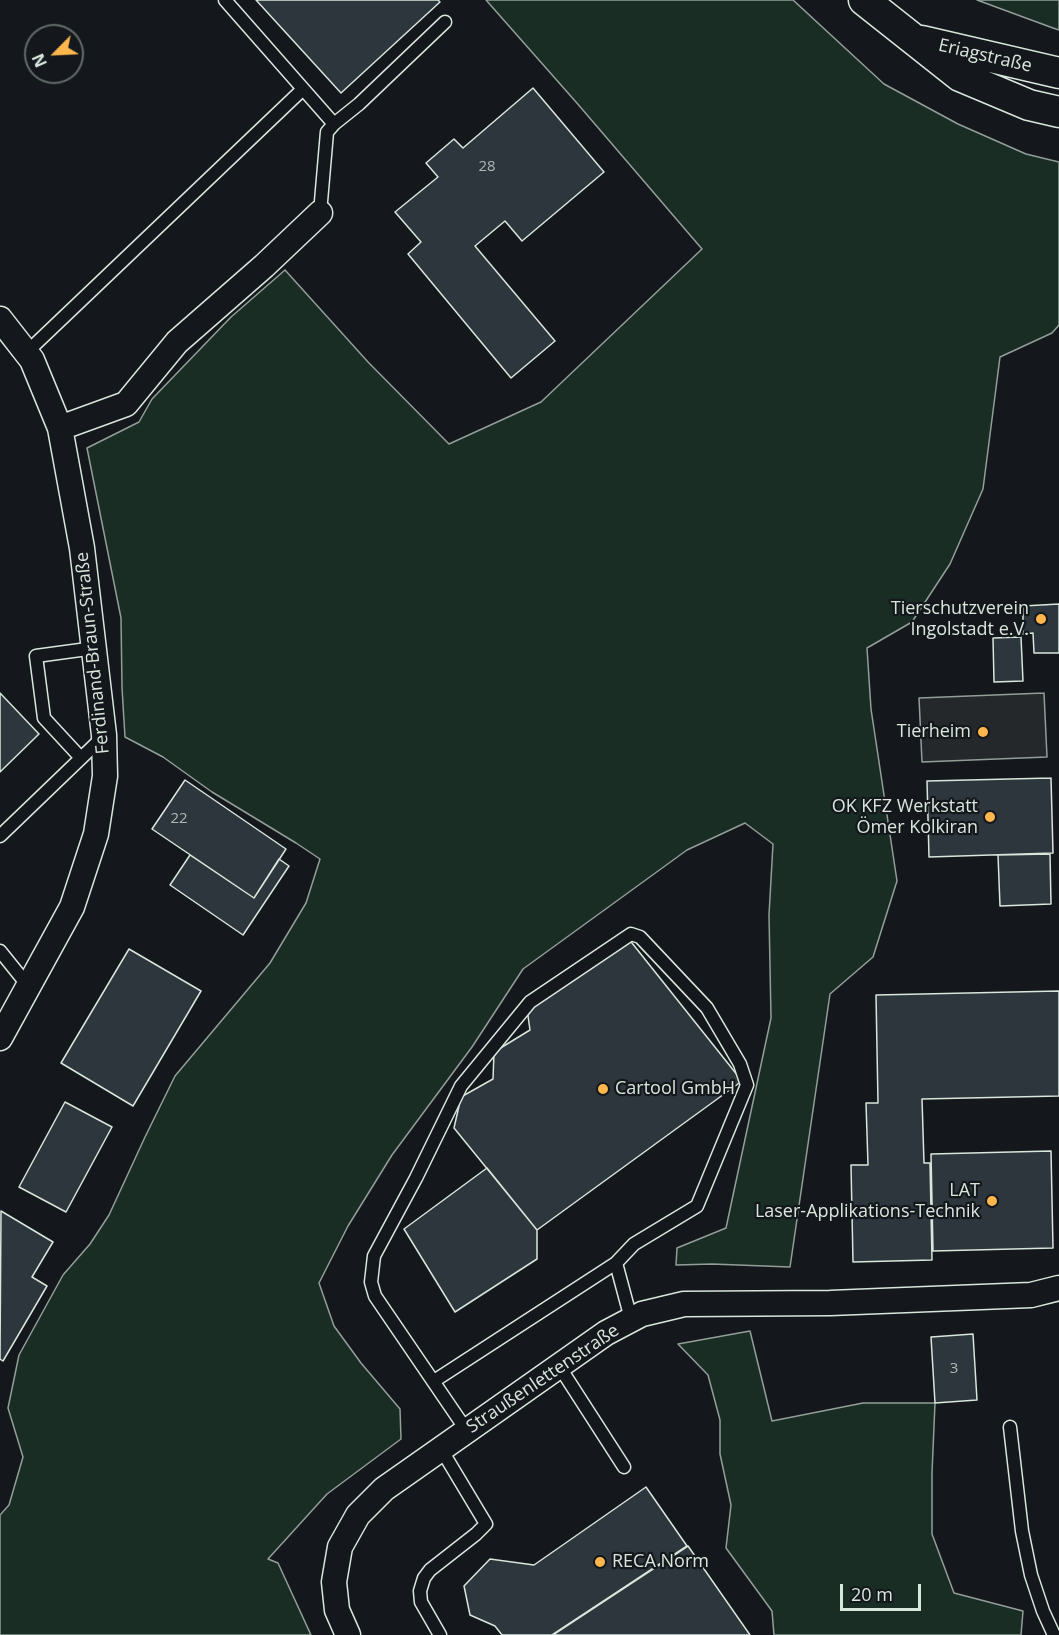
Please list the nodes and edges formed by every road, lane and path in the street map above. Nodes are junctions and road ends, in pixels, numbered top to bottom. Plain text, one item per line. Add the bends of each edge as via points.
1 (225, 0) edge
2 (864, 0) edge
3 (445, 22) dead end
4 (910, 38) junction
5 (1059, 73) edge
6 (303, 89) junction
7 (1059, 112) edge
8 (334, 124) junction
9 (320, 213) joint
10 (0, 319) edge
11 (27, 352) junction
12 (60, 428) junction
13 (95, 648) junction
14 (104, 735) junction
15 (81, 758) junction
16 (0, 837) edge
17 (0, 951) edge
18 (29, 987) junction
19 (0, 1038) edge
20 (616, 1263) junction
21 (1059, 1288) edge
22 (631, 1319) junction
23 (559, 1366) junction
24 (434, 1381) junction
25 (1010, 1427) dead end
26 (467, 1431) junction
27 (441, 1449) junction
28 (624, 1467) dead end
29 (348, 1635) edge
30 (440, 1635) edge
31 (1054, 1635) edge

1 - 6 lane
2 - 4 street, Eriagstraße
3 - 8 lane
4 - 5 street, Eriagstraße
4 - 7 street, Eriagstraße via 960,76 1029,105
6 - 8 lane
6 - 11 lane
8 - 9 lane via 327,132
9 - 12 street via 177,342 126,404
10 - 11 street, Ferdinand-Braun-Straße
11 - 12 street, Ferdinand-Braun-Straße
12 - 13 street, Ferdinand-Braun-Straße
13 - 14 street, Ferdinand-Braun-Straße
13 - 15 lane via 36,656 44,718
14 - 15 lane
14 - 18 street, Ferdinand-Braun-Straße via 105,776 96,834 72,907
15 - 16 lane
17 - 18 lane
18 - 19 street, Ferdinand-Braun-Straße
20 - 22 lane
20 - 24 lane
20 - 24 lane via 633,1245 697,1206 747,1085 740,1064 707,1008 640,937 631,934 530,1002 462,1086 374,1256 370,1282 375,1296
21 - 22 street, Straußenlettenstraße via 1031,1296 684,1304
22 - 23 street, Straußenlettenstraße
23 - 26 street, Straußenlettenstraße
23 - 28 lane
24 - 26 lane
25 - 31 lane via 1031,1575
26 - 27 street, Straußenlettenstraße
27 - 29 street, Straußenlettenstraße via 384,1489 358,1515 340,1547 334,1582 337,1610
27 - 30 lane via 486,1524 424,1578 421,1602

